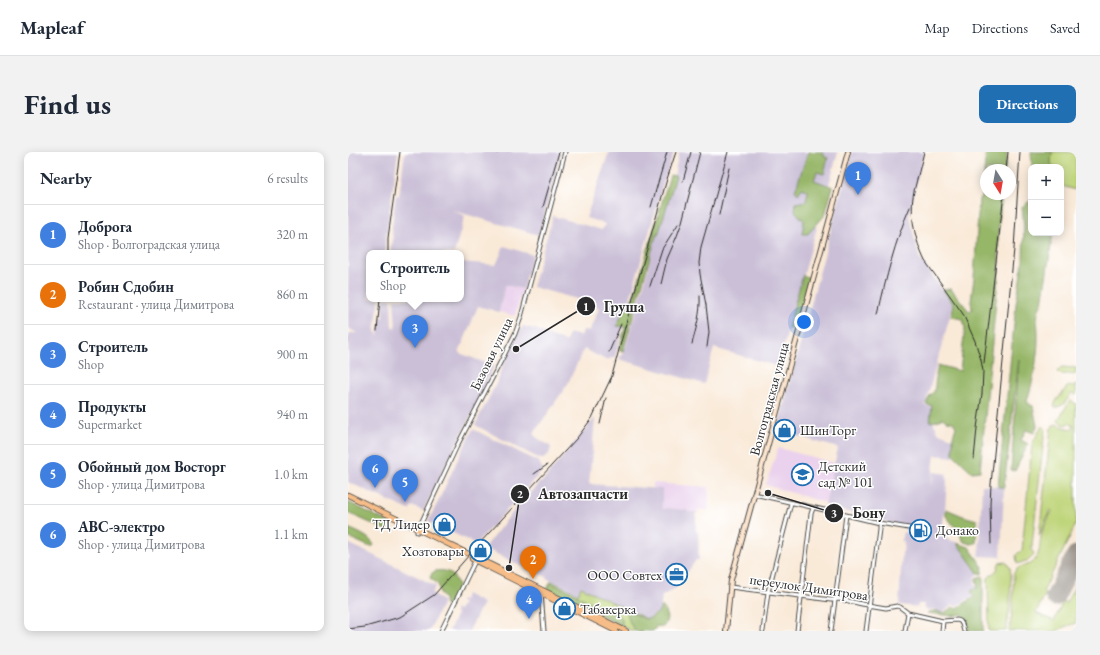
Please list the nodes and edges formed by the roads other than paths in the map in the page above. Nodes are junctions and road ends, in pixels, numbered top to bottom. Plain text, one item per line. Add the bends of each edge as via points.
1 (565, 152) edge
2 (848, 152) edge
3 (754, 494) junction
4 (348, 495) edge
5 (348, 498) edge
6 (791, 503) junction
7 (813, 508) junction
8 (846, 515) junction
9 (879, 523) junction
10 (915, 529) dead end
11 (417, 531) junction
12 (475, 561) junction
13 (730, 587) junction
14 (541, 591) junction
15 (768, 592) junction
16 (801, 597) junction
17 (835, 599) junction
18 (869, 605) junction
19 (908, 613) junction
20 (943, 621) junction
21 (605, 625) junction
22 (441, 631) edge
23 (544, 631) edge
24 (603, 631) edge
25 (616, 631) edge
26 (626, 631) edge
27 (726, 631) edge
28 (763, 631) edge
29 (797, 631) edge
30 (831, 631) edge
31 (866, 631) edge
32 (905, 631) edge
33 (942, 631) edge
34 (964, 631) edge

1 - 11 street, Базовая улица via 514,334
2 - 3 main road, Волгоградская улица
3 - 6 street
3 - 13 main road, Волгоградская улица
4 - 11 main road
5 - 11 main road
6 - 7 street
6 - 15 street
7 - 8 street
7 - 16 street
8 - 9 street
8 - 17 street
9 - 10 street
9 - 18 street
11 - 12 main road
11 - 14 main road
12 - 14 main road
12 - 22 street
13 - 15 street, переулок Димитрова
13 - 27 main road, Волгоградская улица
14 - 21 main road
14 - 23 street
14 - 26 main road
15 - 16 street, переулок Димитрова
15 - 28 street
16 - 17 street, переулок Димитрова
16 - 29 street
17 - 18 street, переулок Димитрова
17 - 30 street
18 - 19 street, переулок Димитрова via 886,608 896,606
18 - 31 street
19 - 20 street, переулок Димитрова
19 - 32 street
20 - 33 street
20 - 34 street, переулок Димитрова via 960,621
21 - 24 street
21 - 25 main road

